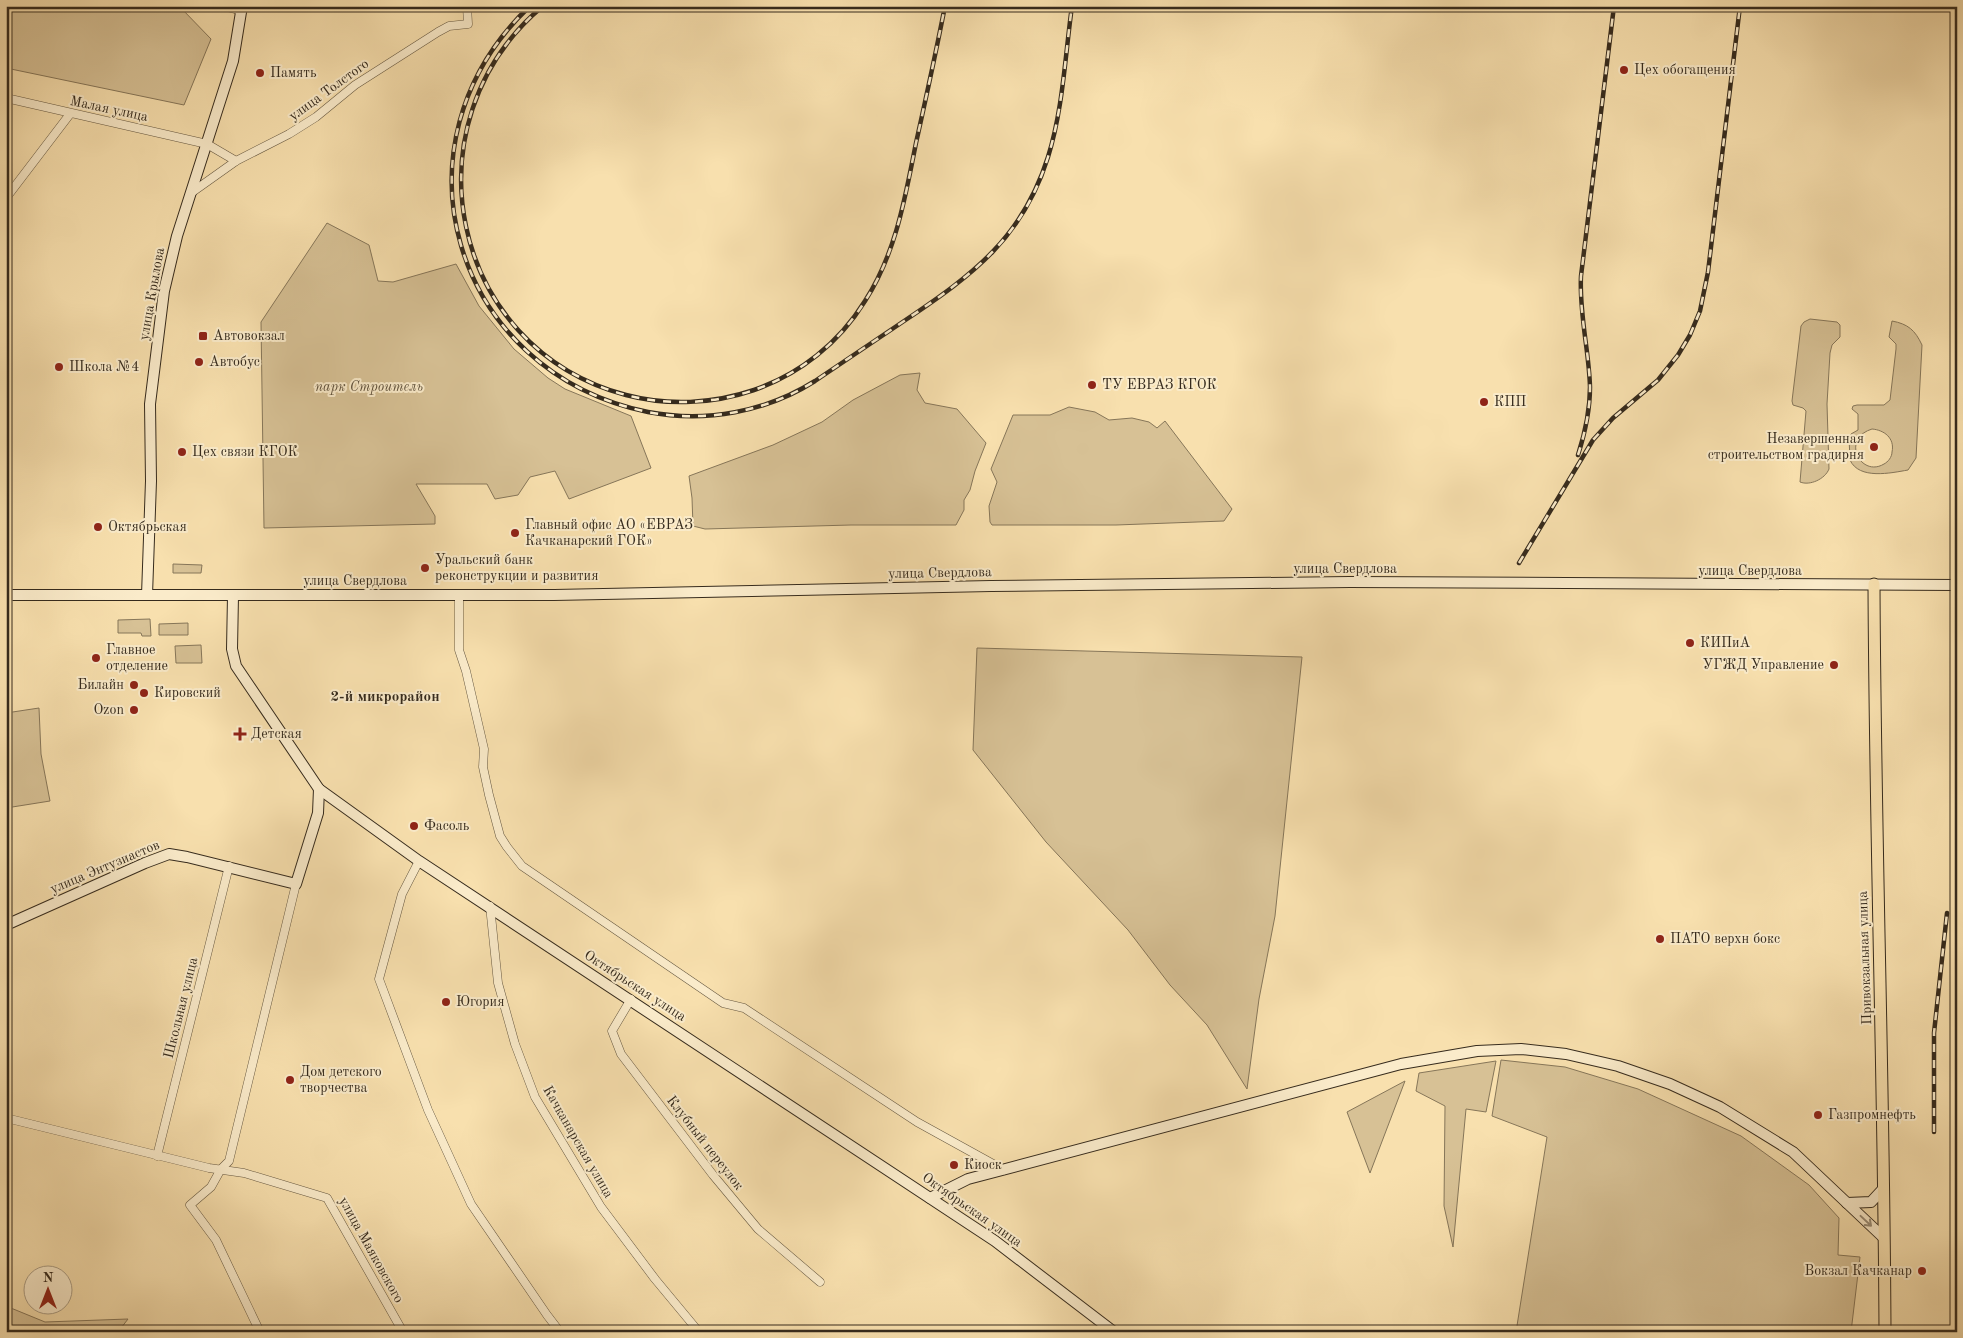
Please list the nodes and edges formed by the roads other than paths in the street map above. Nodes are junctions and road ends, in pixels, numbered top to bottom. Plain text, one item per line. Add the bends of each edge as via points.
1 (222, 6) edge
2 (467, 6) edge
3 (242, 9) edge
4 (6, 98) edge
5 (70, 114) junction
6 (207, 144) junction
7 (236, 161) junction
8 (191, 193) junction
9 (6, 198) edge
10 (1874, 584) junction
11 (1957, 584) edge
12 (6, 595) edge
13 (147, 595) junction
14 (459, 595) junction
15 (233, 596) junction
16 (319, 789) junction
17 (419, 860) junction
18 (229, 866) junction
19 (296, 884) junction
20 (490, 906) junction
21 (6, 925) edge
22 (630, 999) junction
23 (6, 1118) edge
24 (157, 1156) junction
25 (221, 1169) junction
26 (1004, 1170) junction
27 (1884, 1188) junction
28 (930, 1198) junction
29 (1847, 1203) junction
30 (1884, 1238) junction
31 (820, 1282) dead end
32 (260, 1332) edge
33 (403, 1332) edge
34 (560, 1332) edge
35 (700, 1332) edge
36 (1114, 1332) edge
37 (1885, 1332) edge

1 - 3 street
2 - 7 street, улица Толстого via 468,24 449,26 438,32 355,85 316,117
3 - 6 street, улица Крылова via 233,61
4 - 5 street, Малая улица
5 - 6 street, Малая улица
5 - 9 street
6 - 7 street, Малая улица
6 - 8 street, улица Крылова
7 - 8 street, улица Толстого
8 - 13 street, улица Крылова via 164,291 150,404
10 - 11 street, улица Свердлова
10 - 14 street, улица Свердлова via 1350,582
10 - 27 main road, Привокзальная улица
12 - 13 street, улица Свердлова
13 - 15 street, улица Свердлова
14 - 15 street, улица Свердлова
14 - 26 street via 459,650 484,749 483,767 489,795 500,836 522,866 723,1002 744,1008 917,1122
15 - 16 street, Октябрьская улица via 232,649 236,666
16 - 17 street, Октябрьская улица
16 - 19 street via 318,813
17 - 20 street, Октябрьская улица
17 - 34 street via 402,894 380,979 428,1110 470,1204
18 - 19 street, улица Энтузиастов
18 - 21 street, улица Энтузиастов via 169,854
18 - 24 street, Школьная улица
19 - 25 street via 229,1161
20 - 22 street, Октябрьская улица
20 - 35 street, Качканарская улица via 498,982 515,1044 535,1097 601,1207
22 - 28 street, Октябрьская улица
22 - 31 street, Клубный переулок via 612,1031 621,1054 758,1229
23 - 24 street, улица Маяковского
24 - 25 street, улица Маяковского
25 - 32 street via 211,1187 190,1205 216,1240
25 - 33 street, улица Маяковского via 244,1172 327,1198
26 - 28 street via 968,1179
26 - 29 street via 1402,1064 1477,1051 1521,1050 1566,1054 1618,1066 1670,1084 1720,1107 1793,1152
27 - 29 street via 1871,1202
27 - 30 main road, Привокзальная улица
28 - 36 street, Октябрьская улица via 995,1241
29 -> 30 street
30 - 37 main road, Привокзальная улица

